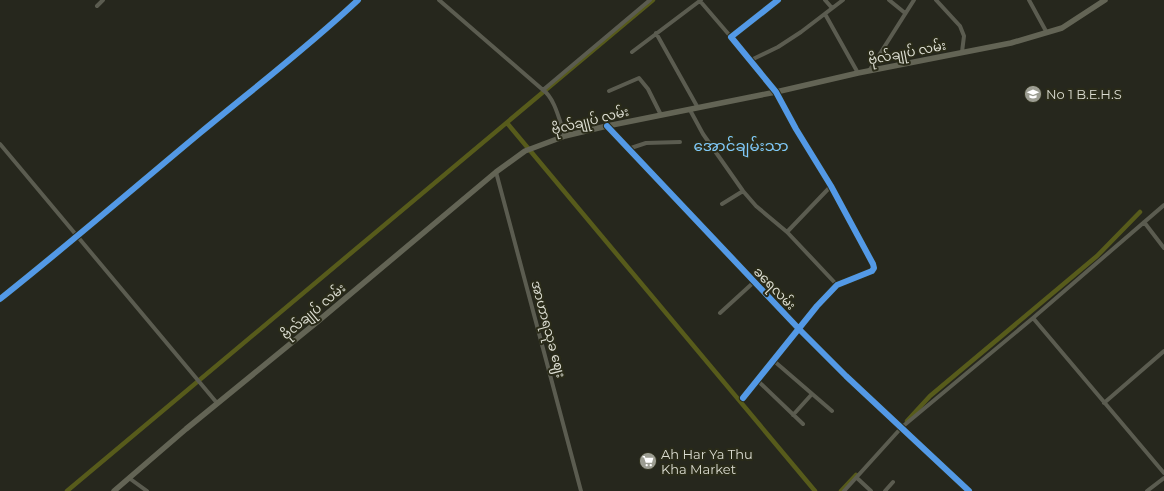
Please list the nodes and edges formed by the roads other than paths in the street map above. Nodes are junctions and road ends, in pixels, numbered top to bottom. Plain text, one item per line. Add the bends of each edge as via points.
1 (103, 0) edge
2 (358, 0) edge
3 (439, 0) edge
4 (650, 0) edge
5 (700, 0) edge
6 (778, 0) edge
7 (825, 0) edge
8 (843, 0) edge
9 (890, 0) edge
10 (914, 0) edge
11 (936, 0) edge
12 (1029, 0) edge
13 (1105, 0) edge
14 (97, 6) dead end
15 (832, 8) junction
16 (905, 13) junction
17 (825, 14) junction
18 (656, 33) junction
19 (1048, 33) junction
20 (731, 37) junction
21 (632, 52) dead end
22 (962, 52) junction
23 (749, 61) junction
24 (869, 70) junction
25 (858, 73) junction
26 (545, 91) junction
27 (610, 91) dead end
28 (776, 92) junction
29 (698, 108) junction
30 (690, 110) junction
31 (661, 115) junction
32 (607, 126) junction
33 (565, 136) junction
34 (680, 142) dead end
35 (0, 144) edge
36 (628, 149) junction
37 (496, 172) junction
38 (831, 186) junction
39 (743, 191) junction
40 (722, 204) dead end
41 (1164, 205) edge
42 (1144, 222) junction
43 (787, 232) junction
44 (77, 237) junction
45 (1164, 248) edge
46 (754, 282) junction
47 (837, 285) junction
48 (0, 299) edge
49 (720, 312) dead end
50 (1034, 318) junction
51 (799, 329) junction
52 (1164, 351) edge
53 (774, 361) junction
54 (757, 380) junction
55 (812, 394) junction
56 (743, 398) dead end
57 (218, 403) junction
58 (1104, 403) junction
59 (832, 411) dead end
60 (793, 415) junction
61 (803, 424) dead end
62 (902, 427) junction
63 (1164, 473) edge
64 (129, 478) junction
65 (857, 478) junction
66 (1164, 478) edge
67 (893, 482) dead end
68 (114, 491) edge
69 (147, 491) edge
70 (582, 491) edge
71 (844, 491) edge
72 (871, 491) edge
73 (885, 491) edge
74 (969, 491) edge
75 (1147, 491) edge

1 - 14 street
2 - 44 street
3 - 26 street
4 - 26 street
5 - 18 street
5 - 20 street
6 - 20 street
7 - 15 street
8 - 15 street
9 - 16 street
10 - 16 street
11 - 22 street via 960,26 964,36
12 - 19 street
13 - 19 main road, ဗိုလ်ချုပ် လမ်း via 1062,28
15 - 17 street
16 - 24 street
17 - 23 street via 778,47
17 - 25 street
18 - 21 street
18 - 29 street
19 - 22 main road, ဗိုလ်ချုပ် လမ်း
20 - 23 street
22 - 24 main road, ဗိုလ်ချုပ် လမ်း
23 - 28 street
24 - 25 main road, ဗိုလ်ချုပ် လမ်း
25 - 28 main road, ဗိုလ်ချုပ် လမ်း
26 - 33 street via 555,106
27 - 31 street via 639,78 648,89
28 - 29 main road, ဗိုလ်ချုပ် လမ်း
28 - 38 street
29 - 30 main road, ဗိုလ်ချုပ် လမ်း
30 - 31 main road, ဗိုလ်ချုပ် လမ်း
30 - 39 street via 703,134
31 - 32 main road, ဗိုလ်ချုပ် လမ်း
32 - 33 main road, ဗိုလ်ချုပ် လမ်း
32 - 36 street, ခရေလမ်း
33 - 37 main road, ဗိုလ်ချုပ် လမ်း via 525,151
34 - 36 street via 646,143
35 - 44 street
36 - 46 street, ခရေလမ်း
37 - 57 main road, ဗိုလ်ချုပ် လမ်း
37 - 70 street, အာဟာရသုခ ဈေး
38 - 43 street
38 - 47 street via 874,268
39 - 40 street
39 - 43 street
41 - 42 street
42 - 45 street
42 - 50 street
43 - 47 street
44 - 48 street
44 - 57 street
46 - 49 street
46 - 51 street, ခရေလမ်း
47 - 51 street
50 - 58 street
50 - 62 street
51 - 53 street
51 - 62 street, ခရေလမ်း
52 - 58 street
53 - 54 street
53 - 55 street
54 - 56 street
54 - 60 street
55 - 59 street
55 - 60 street
57 - 64 main road, ဗိုလ်ချုပ် လမ်း
58 - 63 street
60 - 61 street
62 - 65 street
62 - 74 street, ခရေလမ်း
64 - 68 main road, ဗိုလ်ချုပ် လမ်း
64 - 69 street
65 - 71 street
65 - 72 street
66 - 75 street
67 - 73 street

